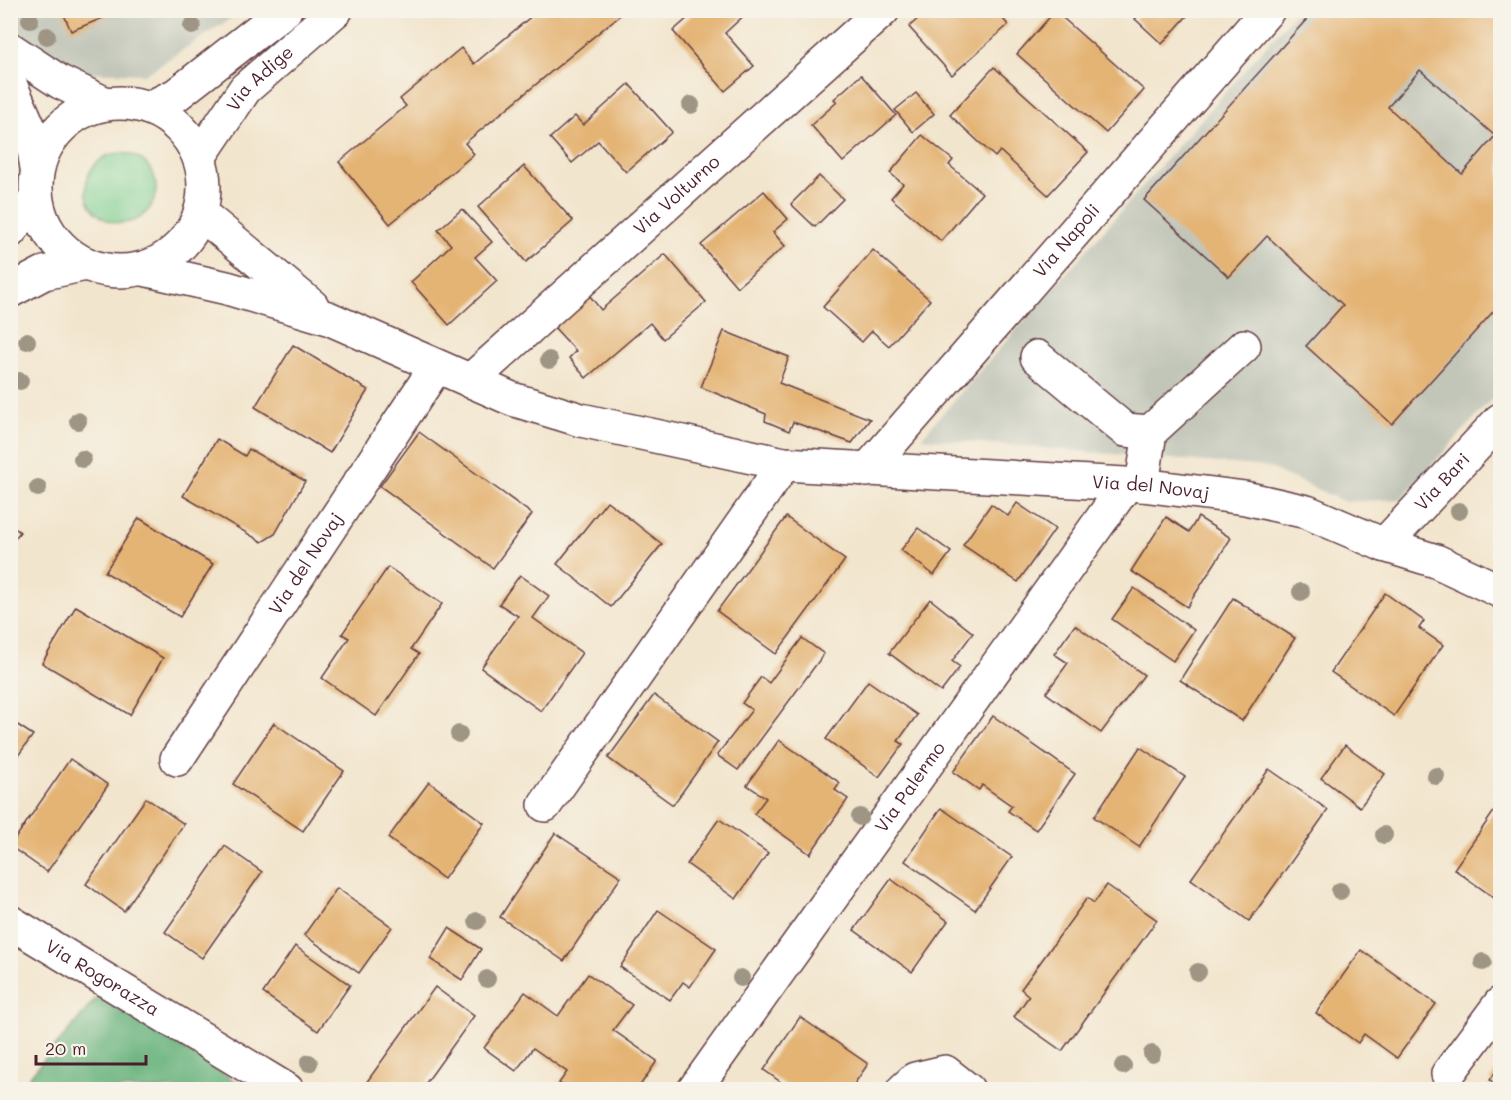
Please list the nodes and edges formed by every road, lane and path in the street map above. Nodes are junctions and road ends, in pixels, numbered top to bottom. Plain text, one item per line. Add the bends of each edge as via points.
1 (285, 10) edge
2 (336, 10) edge
3 (883, 10) edge
4 (1268, 10) edge
5 (10, 50) edge
6 (10, 84) edge
7 (106, 104) junction
8 (150, 108) junction
9 (199, 158) junction
10 (37, 183) junction
11 (200, 213) junction
12 (10, 231) edge
13 (86, 264) junction
14 (143, 268) junction
15 (10, 291) edge
16 (328, 318) junction
17 (1244, 346) dead end
18 (1037, 357) dead end
19 (436, 368) junction
20 (470, 381) junction
21 (1500, 420) edge
22 (1150, 432) junction
23 (784, 464) junction
24 (867, 470) junction
25 (1134, 485) junction
26 (1384, 544) junction
27 (1500, 591) edge
28 (177, 759) dead end
29 (545, 805) dead end
30 (10, 922) edge
31 (1500, 1004) edge
32 (1448, 1074) dead end
33 (287, 1089) edge
34 (694, 1089) edge
35 (903, 1089) edge
36 (968, 1089) edge

1 - 8 street, Via Adige via 176,95
2 - 9 street, Via Adige via 245,89
3 - 20 street, Via Volturno
4 - 24 street, Via Napoli
5 - 7 street via 60,82
6 - 10 street via 31,132
7 - 8 street
7 - 10 street via 75,115 51,138
8 - 9 street via 171,120
9 - 11 street via 204,185
10 - 12 street
10 - 13 street via 44,225 62,248
11 - 14 street via 188,237 168,256
11 - 16 street, Via del Novaj
13 - 14 street via 114,271
13 - 15 street via 44,273
14 - 16 street, Via del Novaj
16 - 19 street, Via del Novaj
17 - 22 street
18 - 22 street via 1125,430
19 - 20 street, Via del Novaj
19 - 28 street, Via del Novaj
20 - 23 street, Via del Novaj via 512,399 581,420
21 - 26 street, Via Bari
22 - 25 street
23 - 24 street, Via del Novaj
23 - 29 street
24 - 25 street, Via del Novaj
25 - 26 street, Via del Novaj via 1245,498 1307,512
25 - 34 street, Via Palermo
26 - 27 street, Via del Novaj via 1436,561
30 - 33 street, Via Rogorazza
31 - 32 street
35 - 36 street via 915,1079 945,1072

